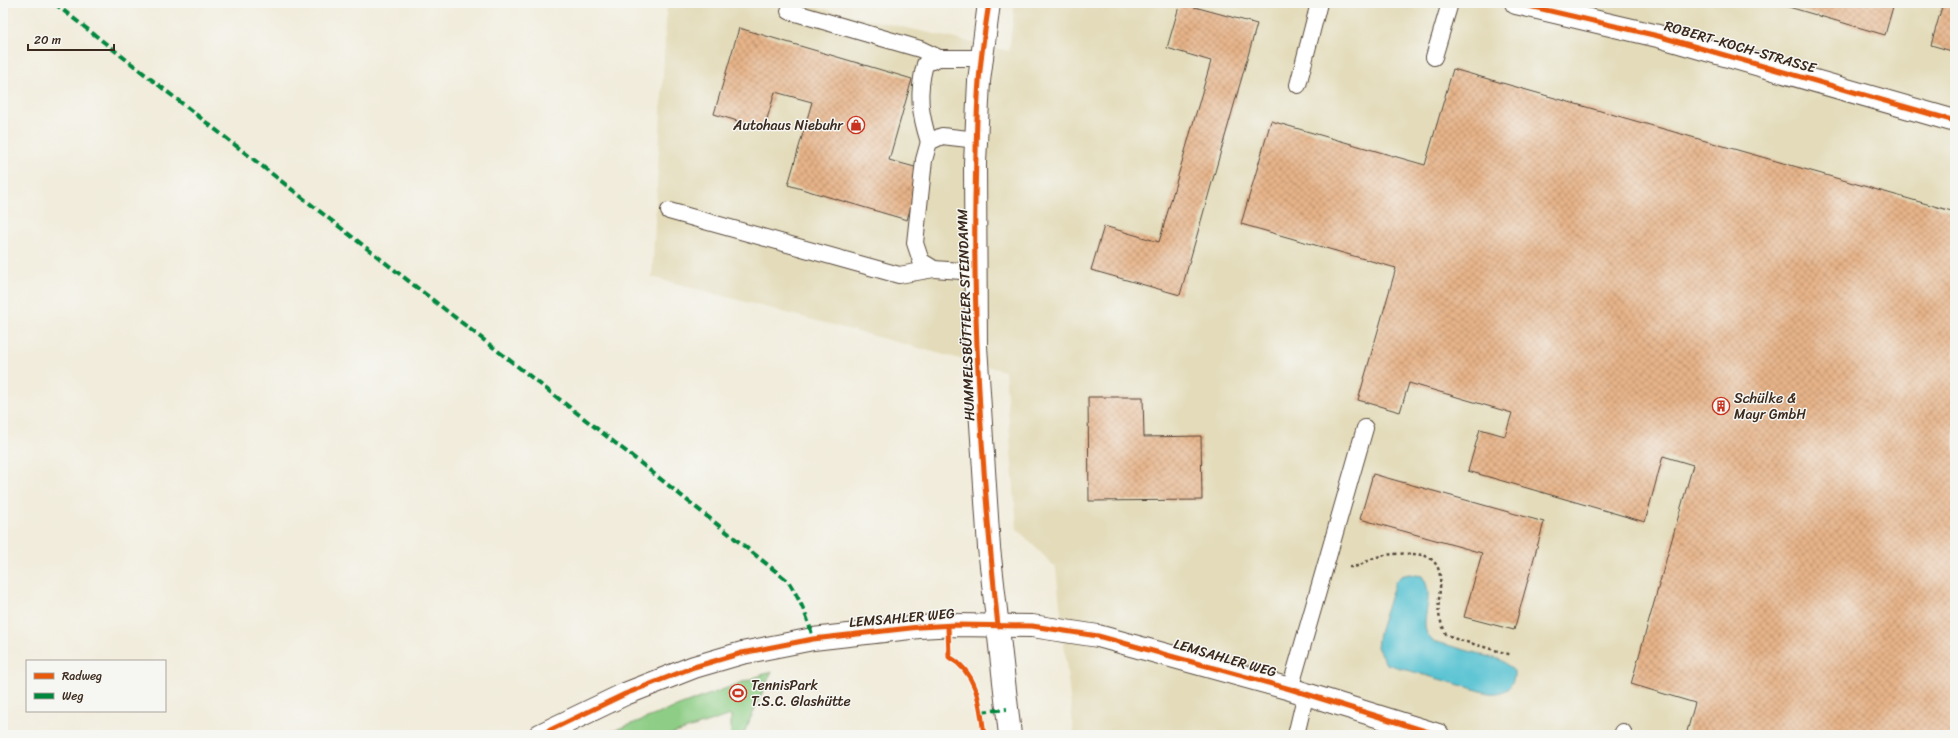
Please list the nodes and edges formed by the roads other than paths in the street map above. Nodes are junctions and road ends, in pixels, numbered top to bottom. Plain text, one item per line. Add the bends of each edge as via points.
1 (989, 3) edge
2 (1319, 3) edge
3 (1450, 3) edge
4 (1516, 3) edge
5 (789, 11) dead end
6 (1434, 57) dead end
7 (939, 58) junction
8 (982, 58) junction
9 (1298, 85) dead end
10 (1955, 121) edge
11 (977, 140) junction
12 (929, 142) junction
13 (669, 211) dead end
14 (934, 269) junction
15 (975, 272) junction
16 (1365, 428) dead end
17 (998, 626) junction
18 (1298, 691) junction
19 (540, 735) edge
20 (1010, 735) edge
21 (1296, 735) edge
22 (1438, 735) edge

1 - 8 street, HUMMELSBÜTTELER STEINDAMM
2 - 9 lane
3 - 6 lane
4 - 10 street, ROBERT-KOCH-STRASSE via 1658,36
5 - 7 lane via 920,49
7 - 8 lane
7 - 12 lane via 925,64 920,82 921,116
8 - 11 street, HUMMELSBÜTTELER STEINDAMM
11 - 12 lane via 942,136
11 - 15 street, HUMMELSBÜTTELER STEINDAMM
12 - 14 lane via 924,160 915,243 921,261
13 - 14 lane via 899,275
14 - 15 lane
15 - 17 street, HUMMELSBÜTTELER STEINDAMM via 976,346
16 - 18 lane via 1327,561
17 - 18 street, LEMSAHLER WEG via 1032,626 1098,636
17 - 19 street, LEMSAHLER WEG via 919,627 813,639 742,653 694,667 625,694
17 - 20 street, HUMMELSBÜTTELER STEINDAMM
18 - 21 lane
18 - 22 street, LEMSAHLER WEG

